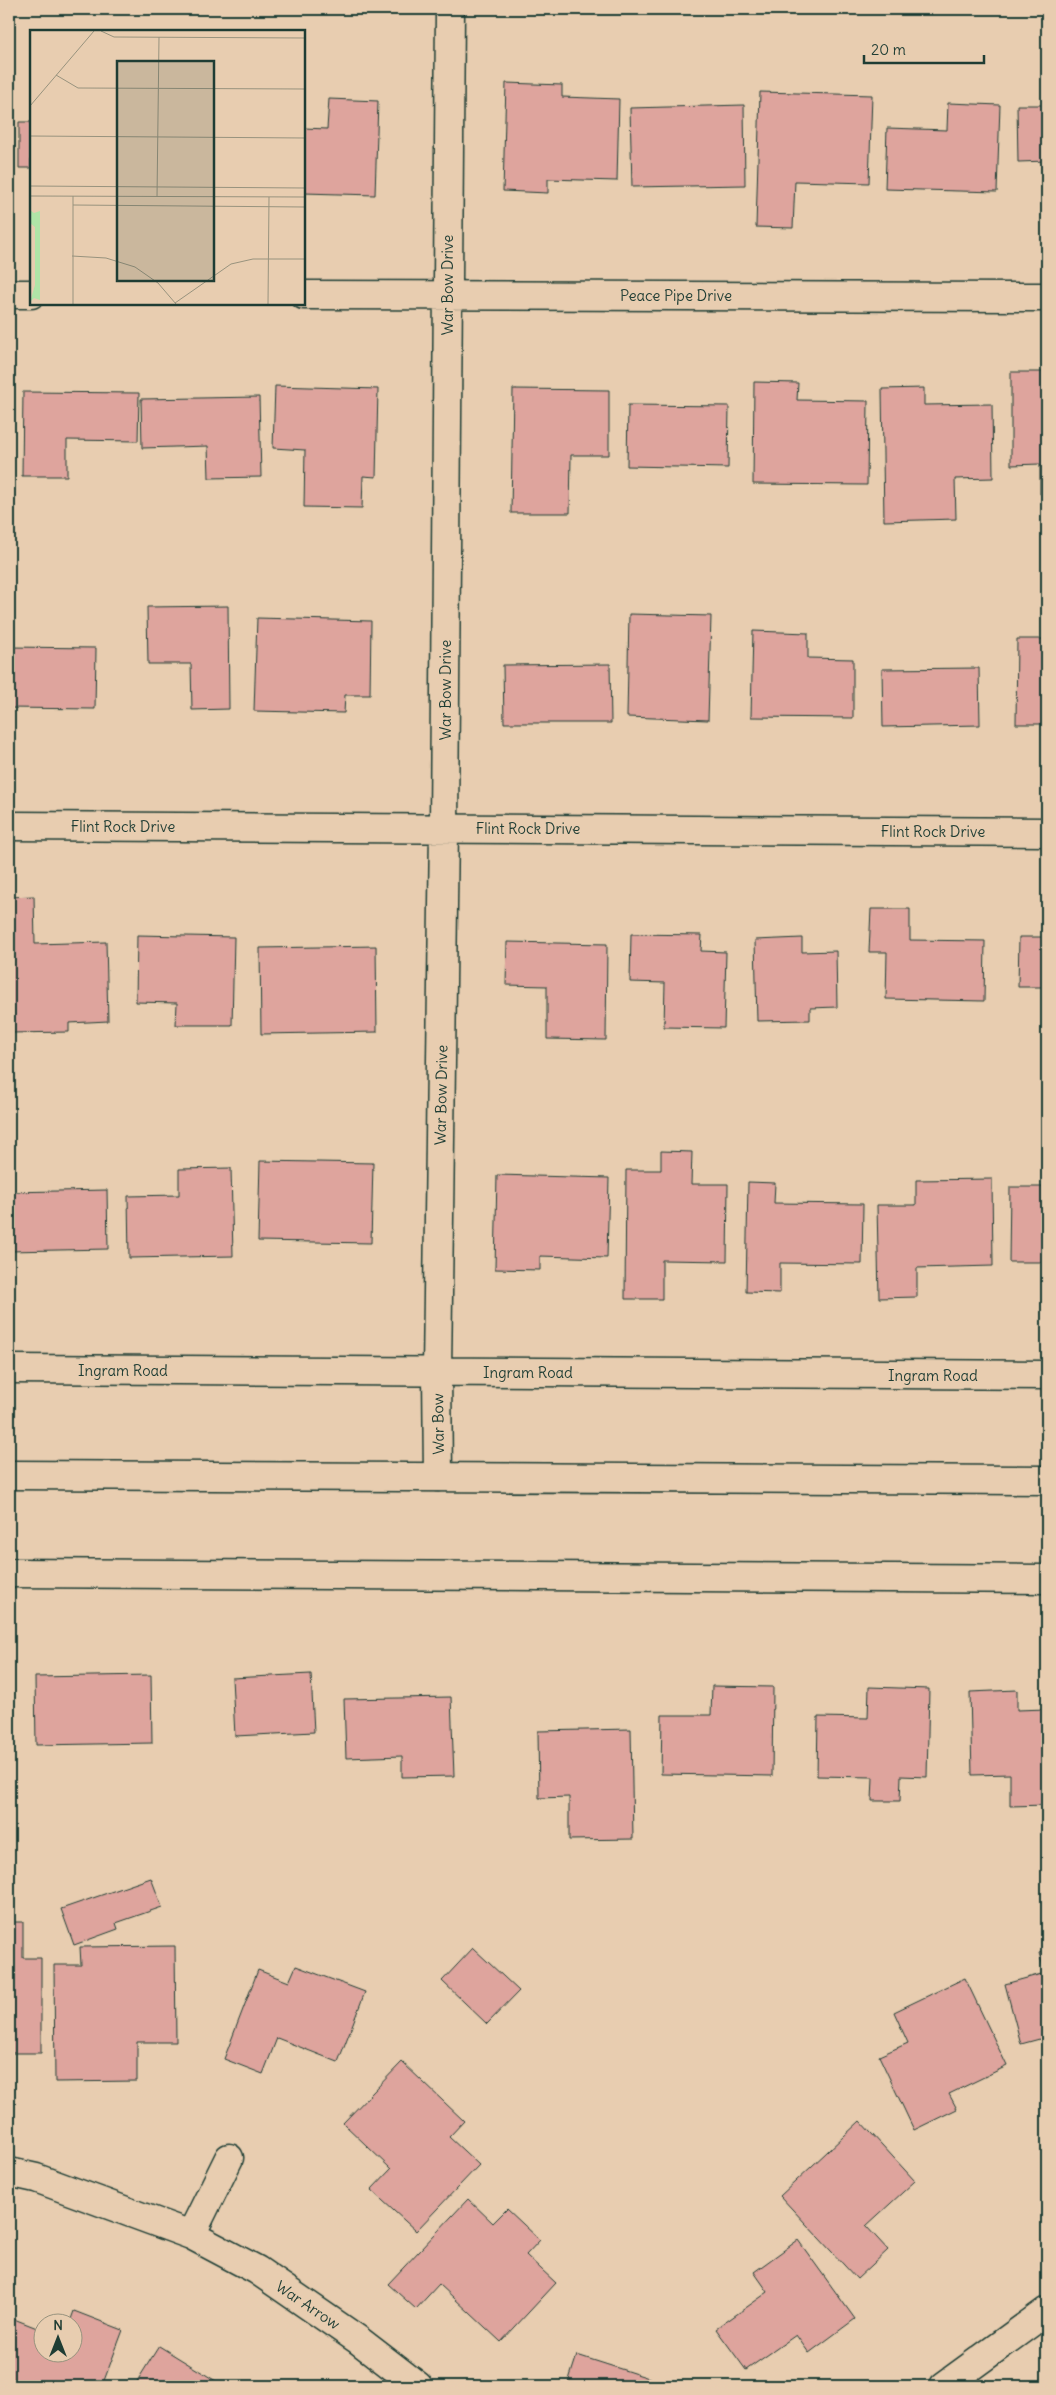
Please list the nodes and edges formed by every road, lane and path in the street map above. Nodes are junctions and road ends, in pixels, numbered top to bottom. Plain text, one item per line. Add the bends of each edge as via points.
1 (450, 9) edge
2 (9, 294) edge
3 (30, 294) edge
4 (305, 294) edge
5 (447, 295) junction
6 (1047, 297) edge
7 (9, 826) edge
8 (444, 828) junction
9 (1047, 832) edge
10 (9, 1369) edge
11 (437, 1372) junction
12 (1047, 1375) edge
13 (9, 1475) edge
14 (438, 1477) junction
15 (1047, 1480) edge
16 (9, 1573) edge
17 (1047, 1579) edge
18 (229, 2158) dead end
19 (9, 2172) edge
20 (191, 2235) junction
21 (1047, 2312) edge
22 (418, 2386) edge
23 (944, 2386) edge

1 - 5 street, War Bow Drive
2 - 3 street
4 - 5 street, Peace Pipe Drive
5 - 6 street, Peace Pipe Drive
5 - 8 street, War Bow Drive
7 - 8 street, Flint Rock Drive
8 - 9 street, Flint Rock Drive
8 - 11 street, War Bow Drive
10 - 11 street, Ingram Road
11 - 12 street, Ingram Road
11 - 14 street, War Bow
13 - 14 street
14 - 15 street
16 - 17 street
18 - 20 street
19 - 20 street, War Arrow via 36,2178
20 - 22 street, War Arrow via 257,2270
21 - 23 street

